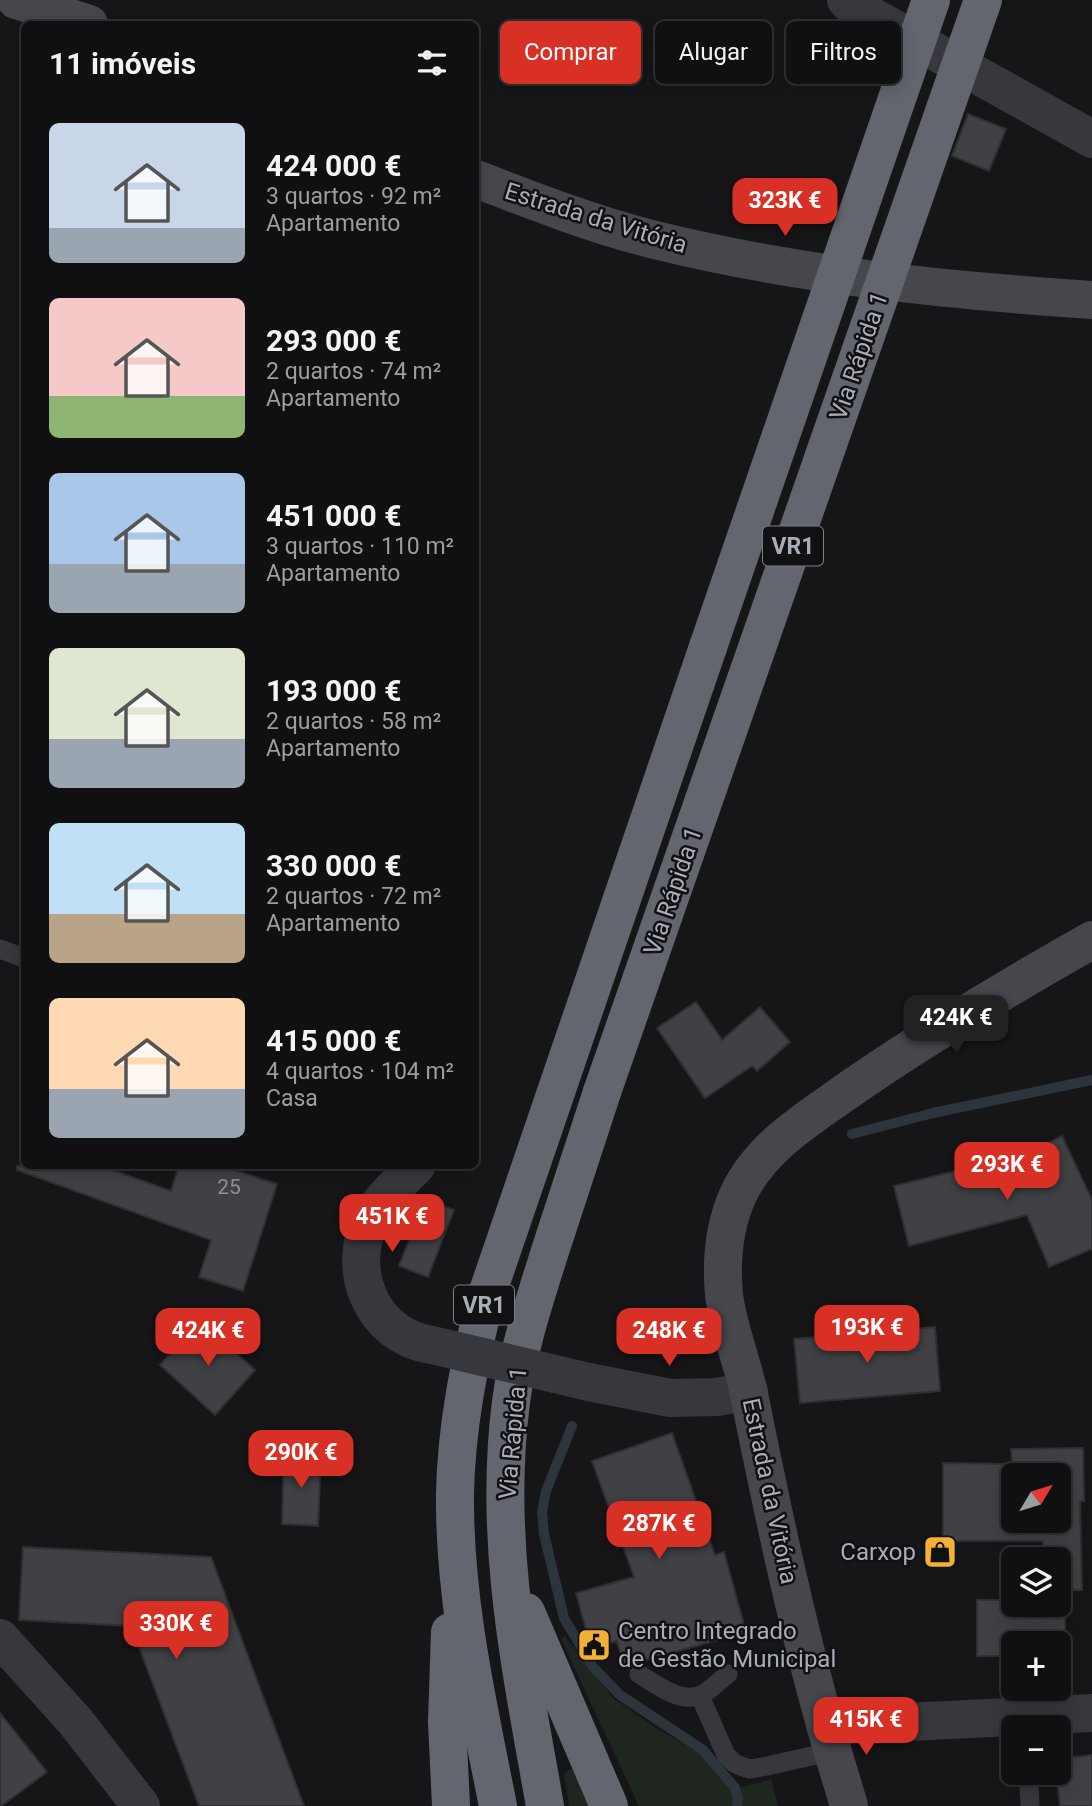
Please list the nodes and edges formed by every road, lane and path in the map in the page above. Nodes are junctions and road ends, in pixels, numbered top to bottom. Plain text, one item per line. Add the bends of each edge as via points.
1 (16, 0) edge
2 (846, 0) edge
3 (931, 0) edge
4 (983, 0) edge
5 (80, 21) edge
6 (1092, 139) edge
7 (479, 180) edge
8 (1092, 300) edge
9 (1092, 940) edge
10 (0, 949) edge
11 (21, 957) edge
12 (413, 1169) edge
13 (749, 1391) junction
14 (506, 1541) junction
15 (456, 1543) junction
16 (0, 1638) edge
17 (639, 1674) dead end
18 (728, 1674) dead end
19 (700, 1696) junction
20 (1092, 1713) edge
21 (1071, 1716) edge
22 (1001, 1724) edge
23 (830, 1738) junction
24 (1029, 1785) edge
25 (1030, 1804) dead end
26 (141, 1806) edge
27 (451, 1806) edge
28 (498, 1806) edge
29 (545, 1806) edge
30 (609, 1806) edge
31 (849, 1806) edge

1 - 5 main road
2 - 6 street
3 - 15 highway, Via Rápida 1 / VR1, bridge via 485,1300 459,1443
4 - 14 highway, Via Rápida 1 / VR1, bridge via 602,1093 534,1301 511,1400
7 - 8 main road, Estrada da Vitória via 649,238 779,267 962,291
9 - 13 main road, Estrada da Vitória via 888,1062 768,1152 738,1194 723,1251 724,1297
10 - 11 lane
12 - 13 street, bridge via 372,1217 361,1259 363,1287 390,1327 421,1344 670,1398
13 - 23 main road, Estrada da Vitória
14 - 29 highway, Via Rápida 1 / VR1 via 512,1609
14 - 30 highway via 526,1614
15 - 27 highway via 447,1679
15 - 28 highway, Via Rápida 1 / VR1 via 473,1677
16 - 26 street via 75,1721
17 - 19 lane via 681,1696
18 - 19 lane
19 - 23 lane via 726,1755 743,1767 768,1766
20 - 21 street
22 - 23 street
23 - 31 main road, Estrada da Vitória
24 - 25 lane

